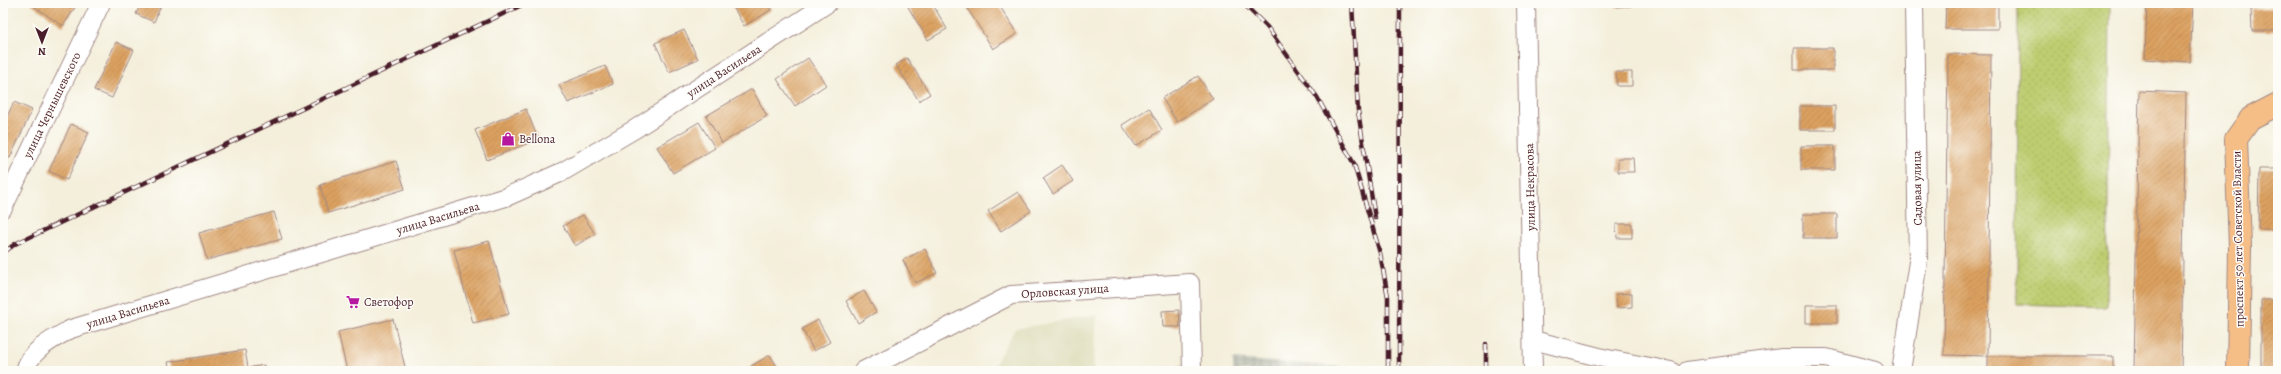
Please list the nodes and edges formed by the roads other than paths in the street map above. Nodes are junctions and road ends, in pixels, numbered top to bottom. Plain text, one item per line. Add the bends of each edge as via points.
1 (828, 3) edge
2 (1526, 3) edge
3 (1914, 3) edge
4 (98, 4) edge
5 (2278, 104) edge
6 (3, 208) edge
7 (1533, 340) junction
8 (25, 371) edge
9 (863, 371) edge
10 (1192, 371) edge
11 (1533, 371) edge
12 (1671, 371) edge
13 (1687, 371) edge
14 (1875, 371) edge
15 (1901, 371) edge
16 (2238, 371) edge

1 - 8 street, улица Васильева via 635,129 562,172 506,197 71,329 44,345 27,364
2 - 7 street, улица Некрасова
3 - 15 street, Садовая улица via 1918,262
4 - 6 street, улица Чернышевского
5 - 16 main road, проспект 50 лет Советской Власти via 2250,118 2236,139 2240,247
7 - 11 street, улица Некрасова
7 - 12 street via 1603,358
9 - 10 street, Орловская улица via 1011,295 1190,283
13 - 14 street via 1782,358 1826,358

